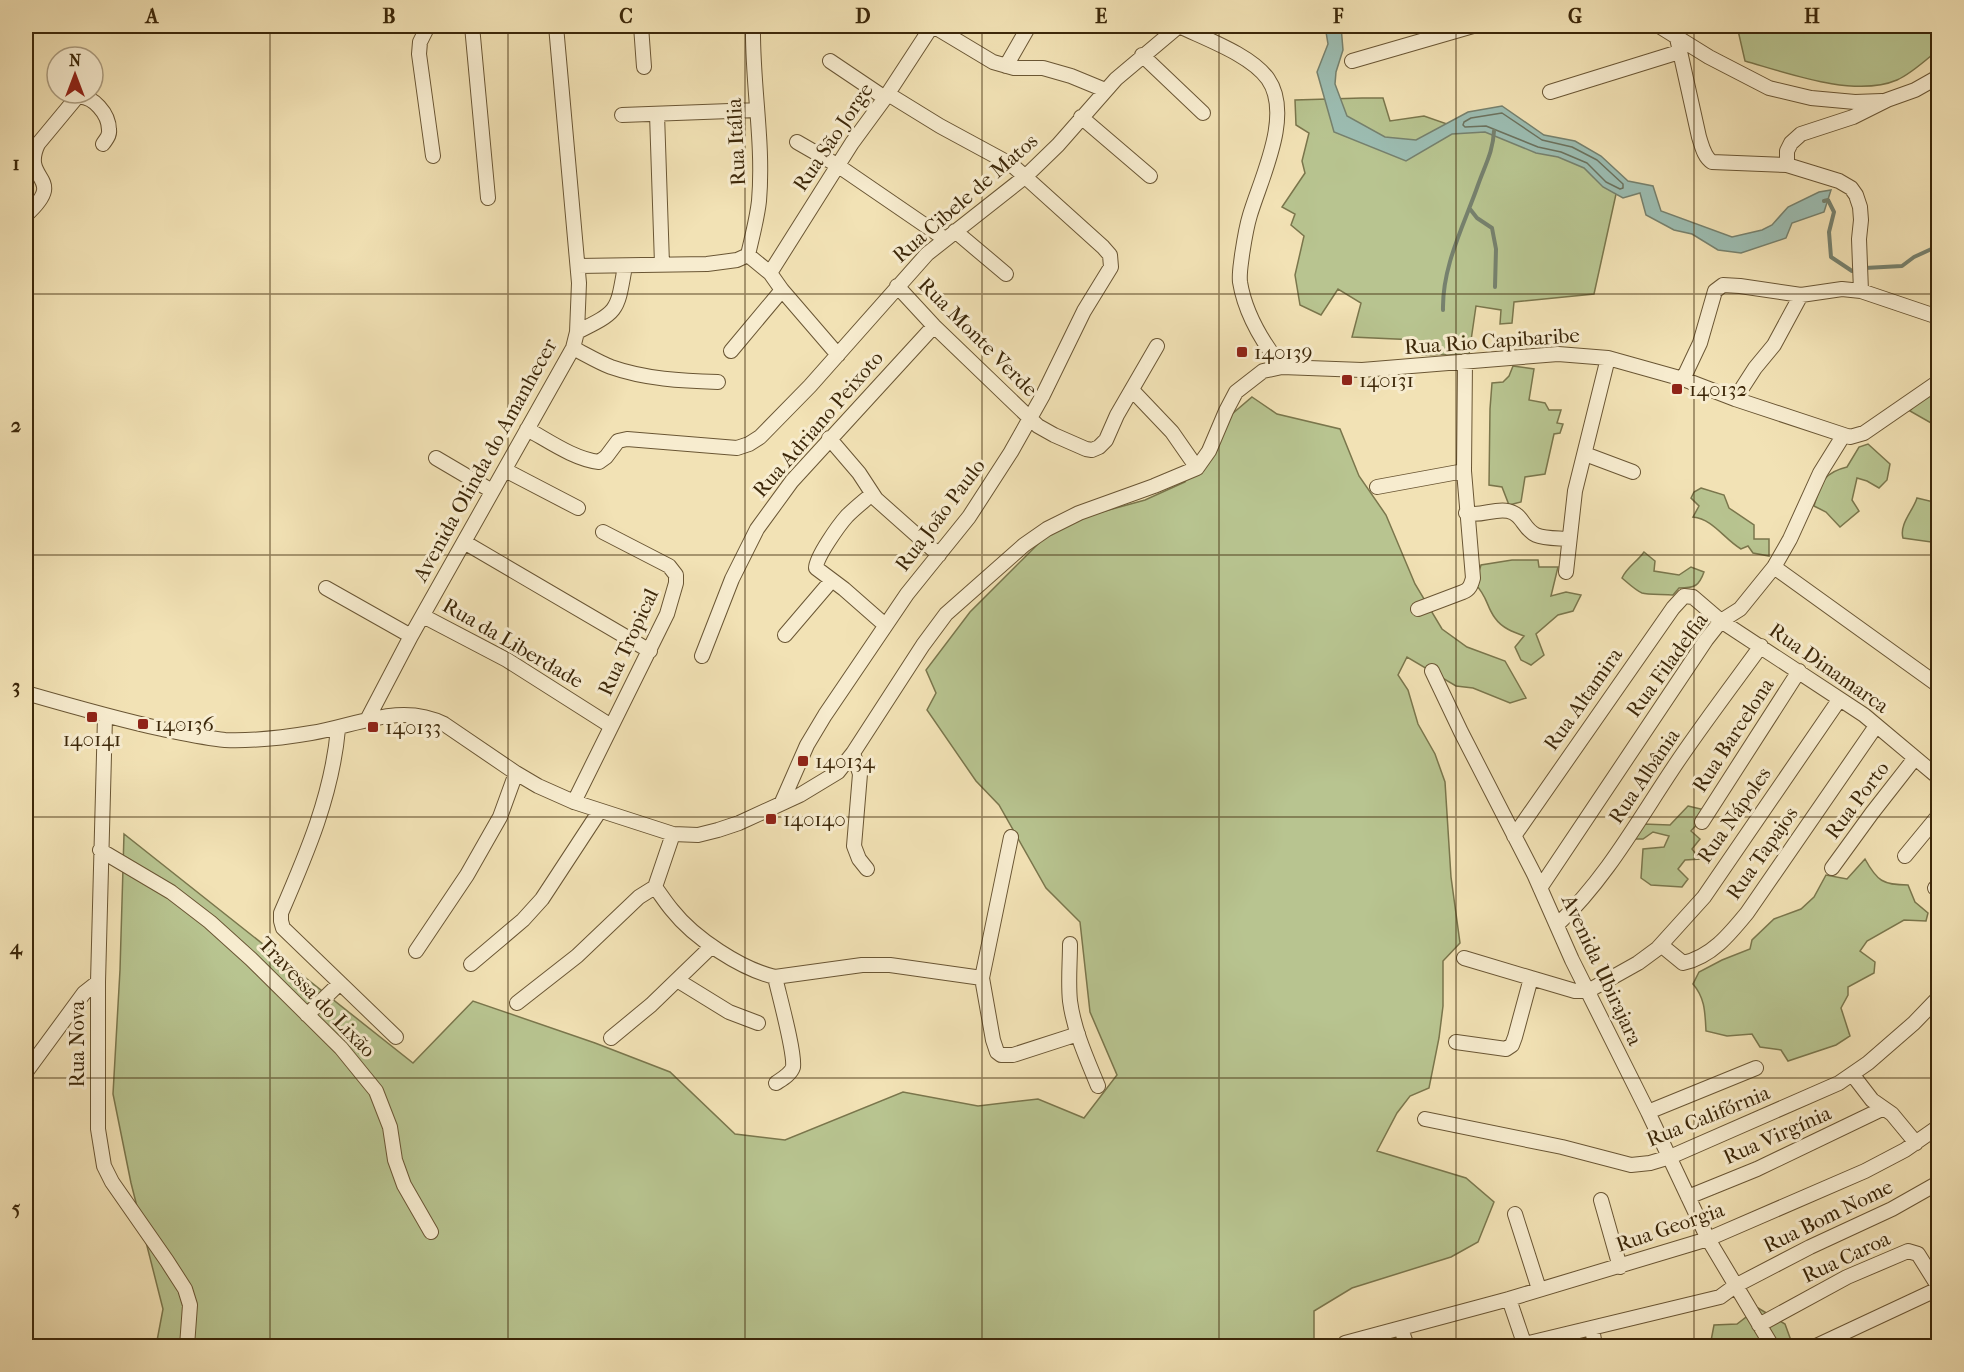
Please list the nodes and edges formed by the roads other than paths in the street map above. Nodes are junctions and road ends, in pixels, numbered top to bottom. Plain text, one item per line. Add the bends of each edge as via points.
1 (428, 26) edge
2 (472, 26) edge
3 (556, 26) edge
4 (641, 26) edge
5 (753, 26) edge
6 (933, 26) edge
7 (1029, 26) edge
8 (1179, 26) edge
9 (1473, 26) edge
10 (1659, 26) edge
11 (1678, 45) junction
12 (1142, 55) junction
13 (830, 61) dead end
14 (1352, 61) dead end
15 (1006, 66) junction
16 (644, 67) dead end
17 (1938, 77) edge
18 (1105, 90) junction
19 (1550, 92) dead end
20 (886, 96) junction
21 (1887, 100) junction
22 (757, 110) junction
23 (1203, 113) dead end
24 (657, 114) junction
25 (622, 115) dead end
26 (1081, 117) junction
27 (797, 142) dead end
28 (103, 144) dead end
29 (433, 156) dead end
30 (837, 165) junction
31 (1787, 165) junction
32 (1026, 176) junction
33 (1150, 176) dead end
34 (488, 198) dead end
35 (26, 215) edge
36 (950, 235) junction
37 (748, 255) junction
38 (662, 264) junction
39 (578, 266) junction
40 (625, 266) junction
41 (770, 273) junction
42 (1006, 274) dead end
43 (897, 286) junction
44 (782, 290) junction
45 (1861, 291) junction
46 (1801, 296) junction
47 (1938, 317) edge
48 (933, 326) junction
49 (577, 332) junction
50 (1157, 346) dead end
51 (573, 348) junction
52 (731, 351) dead end
53 (838, 355) junction
54 (1608, 358) junction
55 (1465, 361) junction
56 (1282, 367) junction
57 (1683, 379) junction
58 (718, 382) dead end
59 (1938, 382) edge
60 (1132, 390) junction
61 (1735, 399) junction
62 (1029, 417) junction
63 (527, 429) junction
64 (1843, 436) junction
65 (829, 438) junction
66 (1585, 454) junction
67 (436, 458) dead end
68 (1197, 468) junction
69 (505, 470) junction
70 (1464, 471) junction
71 (1633, 472) dead end
72 (1377, 487) dead end
73 (492, 491) junction
74 (872, 494) junction
75 (578, 508) dead end
76 (1466, 513) junction
77 (603, 532) dead end
78 (1569, 539) junction
79 (464, 542) junction
80 (939, 555) junction
81 (1774, 567) junction
82 (1566, 572) dead end
83 (832, 580) junction
84 (326, 588) dead end
85 (1693, 597) joint
86 (1418, 609) dead end
87 (423, 616) junction
88 (1721, 621) junction
89 (885, 625) junction
90 (785, 635) dead end
91 (411, 636) junction
92 (1761, 646) junction
93 (650, 651) junction
94 (702, 656) dead end
95 (1432, 671) dead end
96 (1799, 671) junction
97 (1938, 685) edge
98 (26, 693) edge
99 (1839, 700) junction
100 (105, 717) junction
101 (367, 720) junction
102 (612, 726) junction
103 (1876, 726) junction
104 (338, 729) junction
105 (853, 753) junction
106 (1916, 758) junction
107 (516, 773) junction
108 (1938, 777) edge
109 (574, 802) junction
110 (782, 802) junction
111 (599, 812) junction
112 (1938, 816) edge
113 (1702, 822) dead end
114 (672, 834) junction
115 (1514, 836) junction
116 (1011, 837) dead end
117 (100, 850) junction
118 (1905, 856) dead end
119 (1832, 868) dead end
120 (867, 869) dead end
121 (655, 887) junction
122 (1540, 888) junction
123 (1558, 924) junction
124 (1070, 944) dead end
125 (712, 945) junction
126 (1659, 947) junction
127 (416, 951) dead end
128 (1464, 958) dead end
129 (471, 964) dead end
130 (775, 977) junction
131 (982, 978) junction
132 (1532, 978) junction
133 (677, 980) junction
134 (98, 982) junction
135 (340, 983) junction
136 (1588, 991) junction
137 (1938, 998) edge
138 (517, 1003) dead end
139 (307, 1015) junction
140 (758, 1023) dead end
141 (1078, 1034) junction
142 (396, 1037) dead end
143 (611, 1038) dead end
144 (1456, 1042) dead end
145 (1756, 1068) dead end
146 (26, 1072) edge
147 (1852, 1074) junction
148 (777, 1083) dead end
149 (1098, 1086) dead end
150 (1882, 1109) junction
151 (1648, 1112) junction
152 (1425, 1119) dead end
153 (1938, 1127) edge
154 (1916, 1143) junction
155 (1670, 1157) junction
156 (1938, 1183) edge
157 (1688, 1197) junction
158 (1601, 1200) dead end
159 (1515, 1214) dead end
160 (431, 1232) dead end
161 (1708, 1239) junction
162 (1620, 1267) junction
163 (1735, 1286) junction
164 (1938, 1287) edge
165 (1539, 1289) junction
166 (1509, 1299) junction
167 (1759, 1325) junction
168 (1592, 1328) junction
169 (1401, 1329) junction
170 (1345, 1342) dead end
171 (1525, 1345) edge
172 (187, 1347) edge
173 (1407, 1347) edge
174 (1595, 1347) edge
175 (1772, 1347) edge
176 (1816, 1347) edge

1 - 29 street via 419,54
2 - 34 street
3 - 39 street, Avenida Olinda do Amanhecer
4 - 16 street
5 - 22 street, Rua Itália
6 - 15 street
6 - 20 street, Rua São Jorge
7 - 15 street
8 - 12 street, Rua Cibele de Matos
8 - 56 street via 1260,69 1274,92 1278,107 1275,135 1249,217 1240,280 1259,333
9 - 14 street
10 - 11 street
11 - 19 street
11 - 21 street via 1769,87 1810,98
11 - 31 street via 1699,137 1708,159
12 - 18 street, Rua Cibele de Matos
12 - 23 street
13 - 20 street
15 - 18 street via 1043,68
17 - 21 street
18 - 26 street, Rua Cibele de Matos
20 - 30 street, Rua São Jorge
20 - 32 street
21 - 31 street via 1853,117 1801,134 1787,151
22 - 24 street
22 - 37 street, Rua Itália via 759,201
24 - 25 street
24 - 38 street
26 - 32 street, Rua Cibele de Matos
26 - 33 street
27 - 30 street
28 - 35 street via 110,129 101,108 89,98 77,97 33,153 34,168 45,188 44,196
30 - 36 street
30 - 41 street, Rua São Jorge
31 - 45 street via 1839,181 1856,195 1861,219
32 - 36 street, Rua Cibele de Matos
32 - 62 street, Rua João Paulo via 1103,247 1110,255 1111,267
36 - 42 street
36 - 43 street, Rua Cibele de Matos
37 - 38 street via 706,264
37 - 41 street
38 - 40 street
39 - 40 street
39 - 49 street, Avenida Olinda do Amanhecer
40 - 49 street via 619,302 611,313
41 - 44 street
43 - 48 street, Rua Monte Verde
43 - 53 street, Rua Cibele de Matos
44 - 52 street
44 - 53 street
45 - 46 street via 1842,289
45 - 47 street
46 - 57 street via 1740,285 1719,287
46 - 61 street via 1774,345
48 - 62 street, Rua Monte Verde
48 - 65 street, Rua Adriano Peixoto
49 - 51 street, Avenida Olinda do Amanhecer
50 - 60 street
51 - 58 street via 636,374
51 - 63 street, Avenida Olinda do Amanhecer
53 - 63 street, Rua Cibele de Matos via 760,437 737,448 627,439 618,441 599,462 576,455
54 - 55 street, Rua Rio Capibaribe via 1558,354
54 - 57 street, Rua Rio Capibaribe
54 - 66 street
55 - 56 street, Rua Rio Capibaribe via 1362,370
55 - 70 street
56 - 68 street via 1263,371 1236,392
57 - 61 street, Rua Rio Capibaribe
59 - 64 street via 1873,428 1858,436
60 - 62 street, Rua Monte Verde via 1106,440 1092,450 1054,435
60 - 68 street via 1172,432
61 - 64 street, Rua Rio Capibaribe
62 - 80 street, Rua João Paulo via 992,483
63 - 69 street, Avenida Olinda do Amanhecer
64 - 81 street, Rua Filadelfia via 1820,473
65 - 74 street via 859,472
65 - 94 street, Rua Adriano Peixoto via 757,529 732,579
66 - 71 street
66 - 78 street
67 - 73 street
68 - 105 street via 1079,513 1024,545 946,614
69 - 73 street, Avenida Olinda do Amanhecer
69 - 75 street
70 - 72 street
70 - 76 street
73 - 79 street, Avenida Olinda do Amanhecer
74 - 80 street
74 - 83 street via 842,523 816,563 819,572
76 - 78 street via 1510,511 1521,517 1534,535
76 - 86 street via 1473,578 1469,589
77 - 93 street, Rua Tropical via 661,560 676,575 674,595
78 - 82 street
79 - 87 street, Avenida Olinda do Amanhecer
79 - 93 street
80 - 89 street, Rua João Paulo
81 - 88 street, Rua Filadelfia via 1740,609
81 - 97 street
83 - 89 street
83 - 90 street
84 - 91 street
85 - 88 street, Rua Dinamarca
85 - 115 street, Rua Altamira via 1684,596 1672,608
87 - 91 street, Avenida Olinda do Amanhecer
87 - 102 street, Rua da Liberdade via 507,660
88 - 92 street, Rua Dinamarca
88 - 122 street, Rua Filadelfia
89 - 110 street, Rua João Paulo via 807,744
91 - 101 street, Avenida Olinda do Amanhecer
92 - 96 street, Rua Dinamarca
92 - 123 street, Rua Albânia via 1598,881
93 - 102 street, Rua Tropical
95 - 115 street, Avenida Ubirajara
96 - 99 street, Rua Dinamarca
96 - 113 street, Rua Barcelona
98 - 100 street
99 - 103 street, Rua Dinamarca
99 - 126 street, Rua Nápoles via 1704,897
100 - 104 street via 224,740 266,740
100 - 117 street, Rua Nova
101 - 104 street
101 - 107 street via 390,715 428,717
102 - 109 street, Rua Tropical
103 - 106 street, Rua Dinamarca
103 - 126 street, Rua Tapajos via 1728,936 1702,957 1683,963
104 - 135 street via 332,773 318,825 280,921
105 - 110 street via 838,772
105 - 120 street via 860,774 854,846
106 - 108 street, Rua Dinamarca
106 - 119 street, Rua Porto
107 - 109 street
107 - 127 street via 500,817
109 - 111 street
110 - 114 street via 718,830 698,835
111 - 114 street
111 - 129 street via 542,899
112 - 118 street
114 - 121 street
115 - 122 street, Avenida Ubirajara
116 - 131 street
117 - 134 street, Rua Nova
117 - 139 street, Travessa do Lixão via 171,892 210,922
121 - 125 street via 673,911
121 - 138 street
122 - 123 street, Avenida Ubirajara
123 - 136 street, Avenida Ubirajara
124 - 141 street via 1070,1000
125 - 130 street via 751,969
125 - 133 street
126 - 136 street, Rua Nápoles
128 - 132 street
130 - 131 street via 890,965
130 - 148 street via 793,1068
131 - 141 street via 993,1040 1001,1055 1013,1055
132 - 136 street
132 - 144 street via 1512,1045 1506,1049
133 - 140 street via 729,1012
133 - 143 street
134 - 146 street via 84,993
134 - 172 street, Rua Nova via 98,1129 104,1166 184,1289 190,1305
135 - 139 street
135 - 142 street
136 - 151 street, Avenida Ubirajara
137 - 147 street, Rua Califórnia
139 - 160 street, Travessa do Lixão via 376,1091 390,1126 404,1185
141 - 149 street
145 - 151 street
147 - 150 street
147 - 155 street, Rua Califórnia
150 - 154 street via 1892,1114
150 - 157 street, Rua Virgínia via 1757,1169
151 - 155 street, Avenida Ubirajara
152 - 155 street, Rua Califórnia via 1631,1165
153 - 154 street, Rua Georgia
154 - 161 street, Rua Georgia via 1855,1176
155 - 157 street, Avenida Ubirajara
156 - 163 street, Rua Bom Nome
157 - 161 street, Avenida Ubirajara
158 - 162 street
159 - 165 street
161 - 162 street, Rua Georgia
161 - 163 street, Avenida Ubirajara
162 - 165 street, Rua Georgia
163 - 167 street, Avenida Ubirajara
163 - 168 street, Rua Bom Nome via 1720,1298
164 - 167 street, Rua Caroa via 1918,1254 1908,1251 1847,1277
164 - 176 street
165 - 166 street, Rua Georgia
166 - 169 street, Rua Georgia
166 - 171 street
167 - 175 street, Avenida Ubirajara
168 - 171 street, Rua Bom Nome
168 - 174 street
169 - 170 street, Rua Georgia
169 - 173 street

